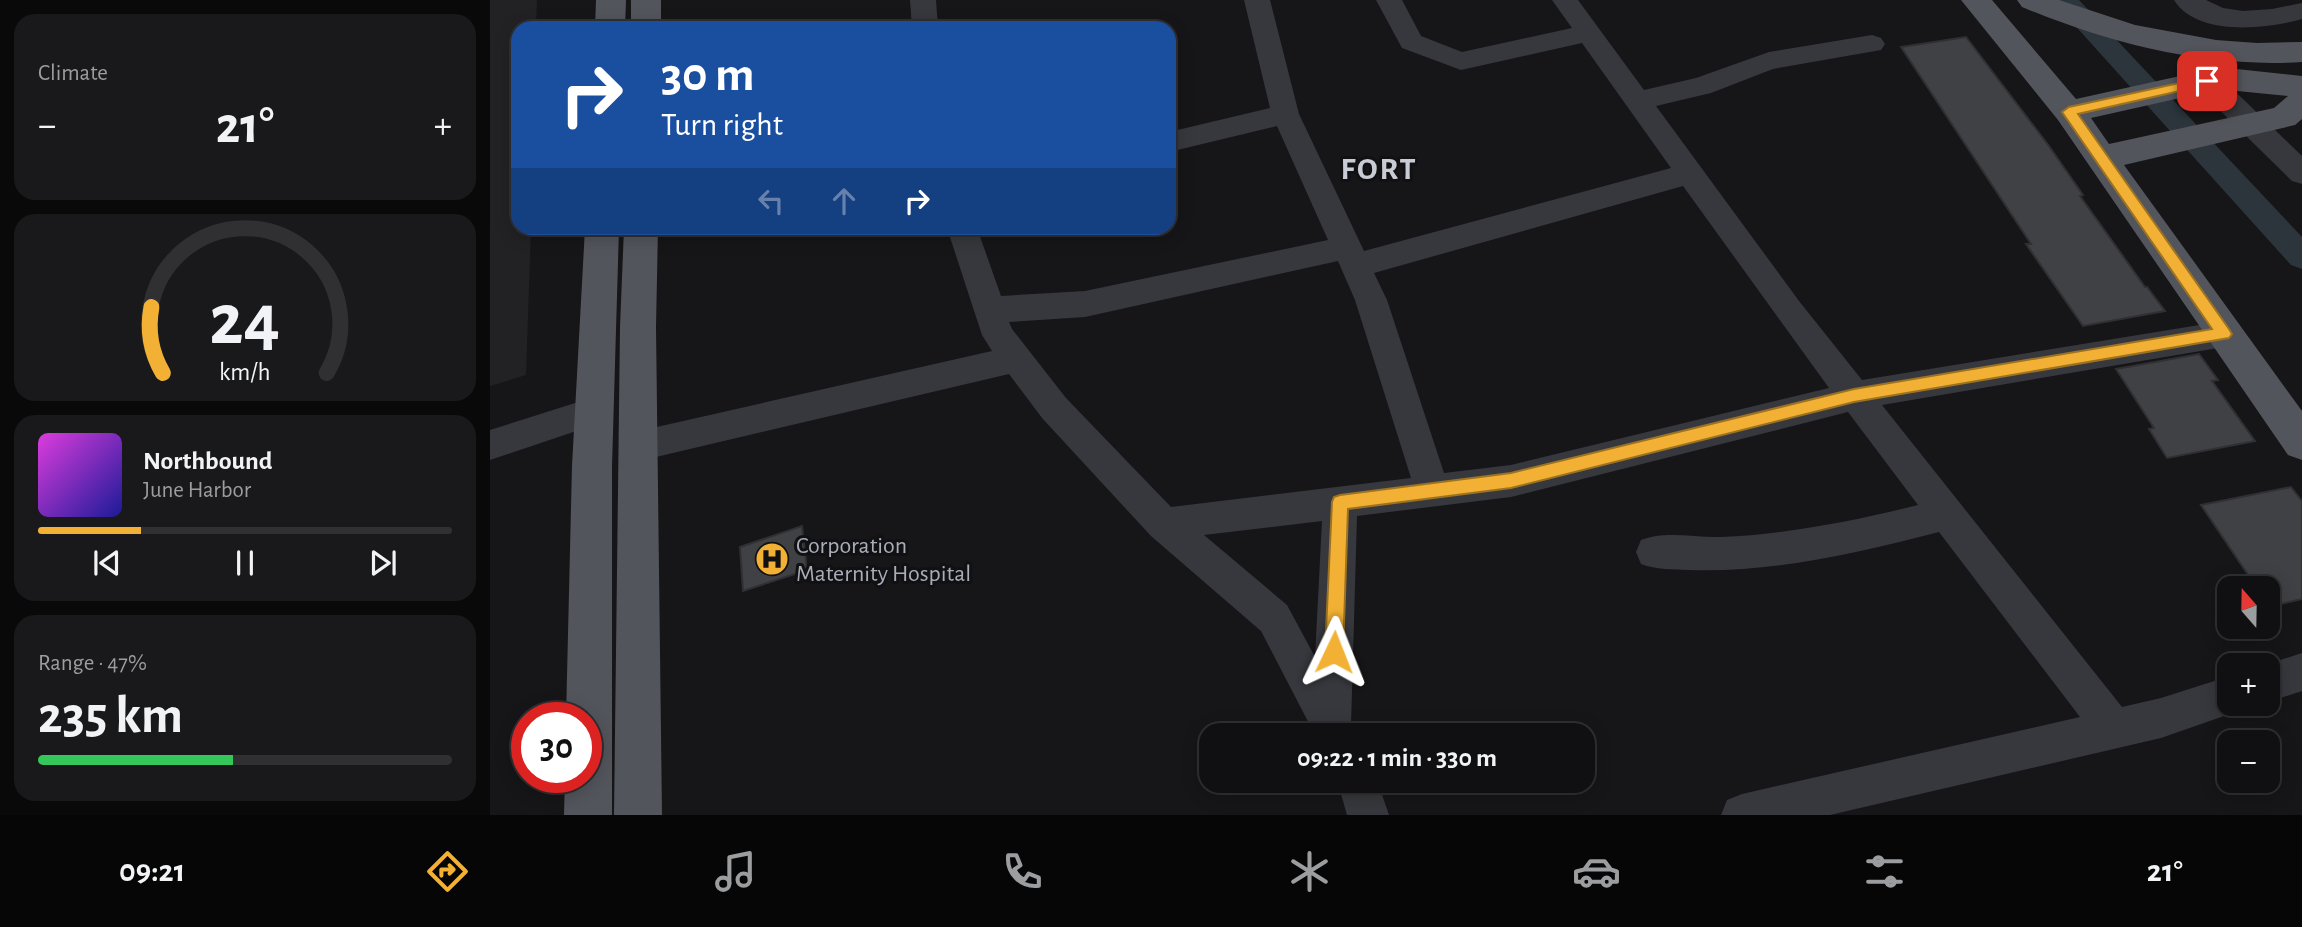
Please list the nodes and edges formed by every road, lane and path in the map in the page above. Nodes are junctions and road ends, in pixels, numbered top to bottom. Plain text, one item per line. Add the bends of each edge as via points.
1 (611, 0) edge
2 (646, 0) edge
3 (923, 0) edge
4 (1257, 0) edge
5 (1389, 0) edge
6 (1564, 0) edge
7 (1976, 0) edge
8 (2032, 0) edge
9 (2195, 6) edge
10 (2302, 11) edge
11 (610, 21) edge
12 (646, 21) edge
13 (924, 21) edge
14 (1588, 33) junction
15 (1872, 44) dead end
16 (2302, 52) edge
17 (2206, 82) junction
18 (2302, 87) edge
19 (1637, 101) junction
20 (2302, 102) edge
21 (2073, 110) junction
22 (1285, 114) junction
23 (2243, 126) junction
24 (1176, 140) edge
25 (2112, 155) junction
26 (2302, 173) edge
27 (1689, 174) junction
28 (602, 235) edge
29 (641, 235) edge
30 (964, 235) edge
31 (1350, 257) junction
32 (989, 310) junction
33 (2224, 334) junction
34 (1017, 359) junction
35 (1854, 396) junction
36 (594, 411) junction
37 (2302, 443) edge
38 (490, 445) edge
39 (639, 446) junction
40 (1432, 490) junction
41 (1340, 502) junction
42 (1947, 514) junction
43 (1164, 524) junction
44 (1654, 552) dead end
45 (2302, 672) edge
46 (2280, 679) edge
47 (2217, 699) edge
48 (1330, 723) edge
49 (1334, 723) edge
50 (2113, 729) junction
51 (1361, 793) edge
52 (588, 815) edge
53 (638, 815) edge
54 (1368, 815) edge
55 (1742, 815) edge

1 - 11 main road
2 - 12 main road
3 - 13 street
4 - 22 street
5 - 14 street via 1412,42 1461,61
6 - 14 street
7 - 21 main road
8 - 16 main road via 2113,28 2181,44 2244,53
9 - 10 street via 2239,22
9 - 17 street via 2194,26
14 - 19 street
15 - 19 street via 1769,61 1701,86
17 - 18 main road
17 - 21 main road
17 - 23 street
19 - 27 street
20 - 23 main road via 2284,117
21 - 25 main road
22 - 24 street
22 - 31 street
23 - 25 main road
23 - 26 street
25 - 33 main road
27 - 31 street
27 - 35 street
28 - 36 main road
29 - 39 main road
30 - 32 street
31 - 32 street via 1085,304
31 - 40 street via 1371,300
32 - 34 street via 998,335
33 - 35 street
33 - 37 main road
34 - 39 street
34 - 43 street via 1054,408
35 - 40 street via 1511,481
35 - 42 street
36 - 38 street
36 - 52 main road
39 - 53 main road
40 - 41 street
41 - 43 street
41 - 49 street
42 - 44 street via 1852,538 1721,554
42 - 50 street
43 - 48 street via 1274,618
45 - 46 street
47 - 50 street
50 - 55 street
51 - 54 street

